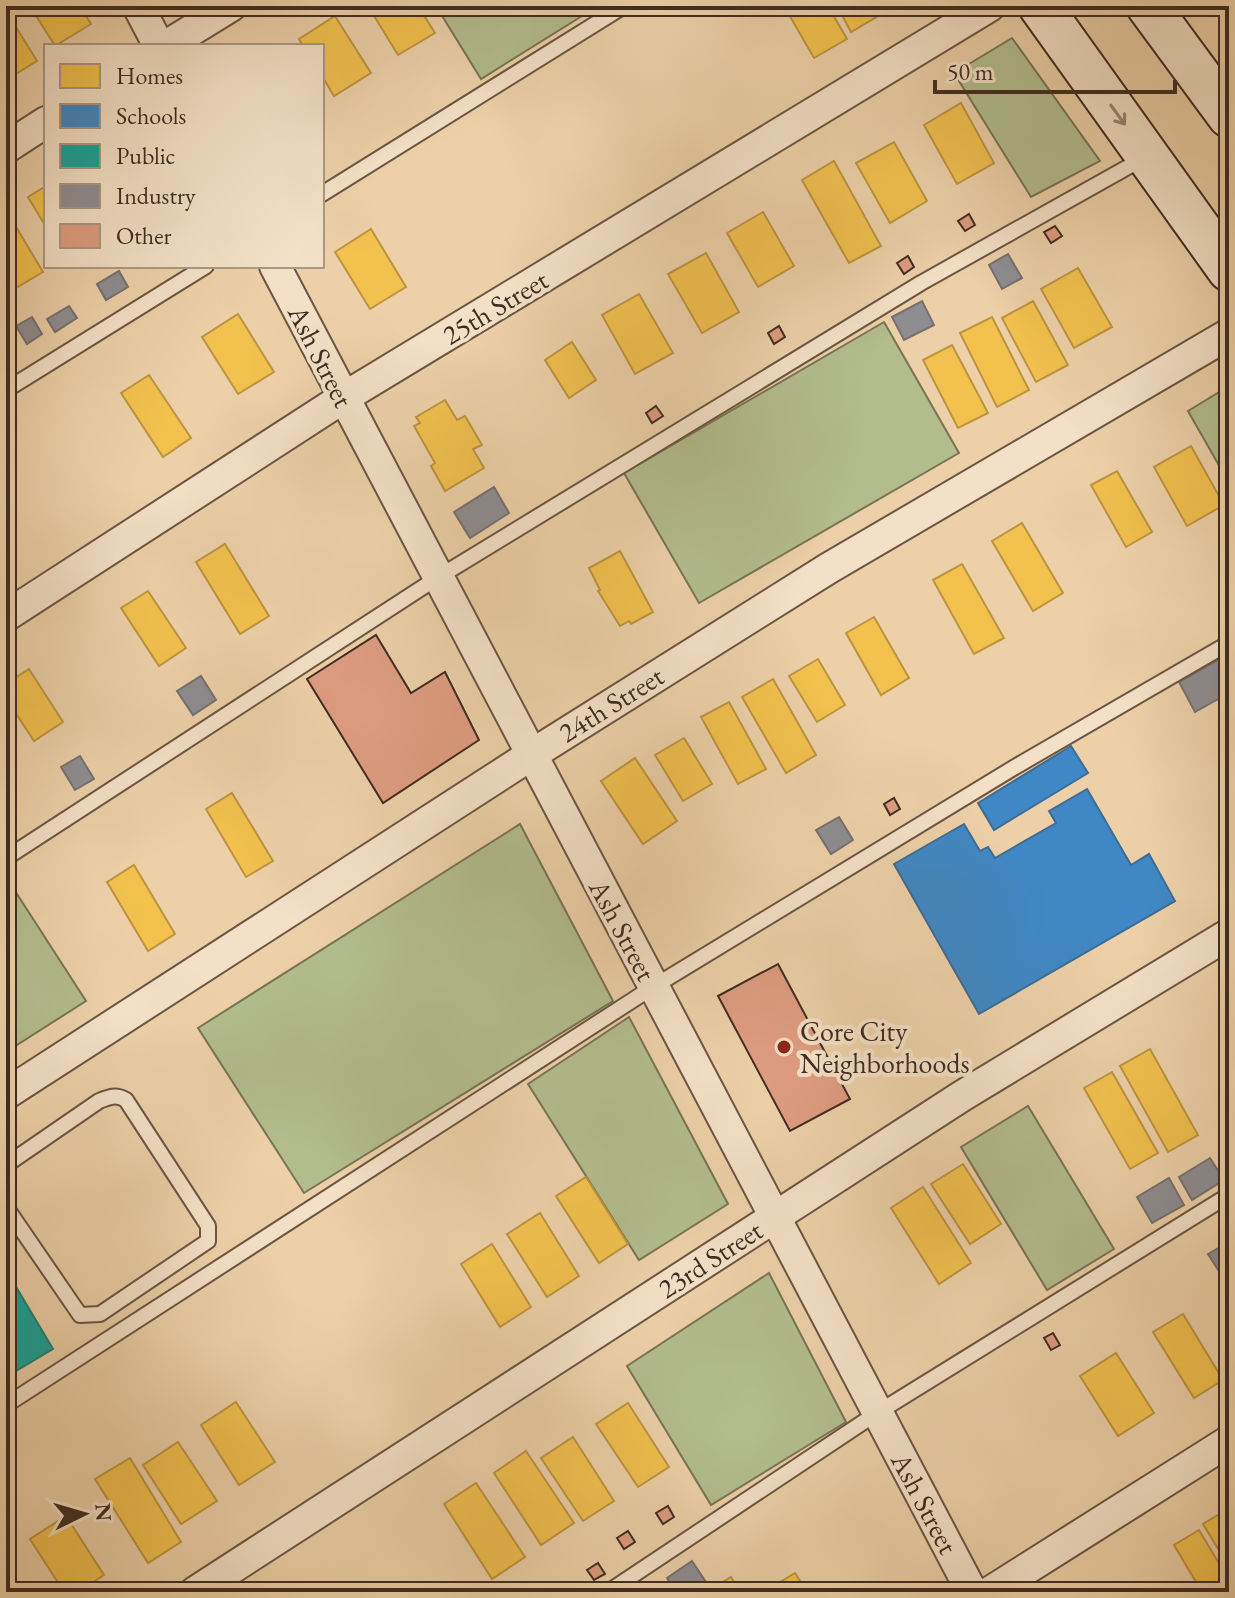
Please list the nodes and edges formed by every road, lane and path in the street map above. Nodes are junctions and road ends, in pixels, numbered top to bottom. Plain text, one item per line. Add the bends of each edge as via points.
1 (138, 6) edge
2 (231, 6) edge
3 (624, 6) edge
4 (990, 6) edge
5 (1040, 6) edge
6 (1148, 6) edge
7 (158, 44) edge
8 (169, 44) edge
9 (1228, 111) edge
10 (44, 123) edge
11 (6, 148) edge
12 (1148, 156) junction
13 (324, 193) edge
14 (1210, 216) edge
15 (203, 268) edge
16 (276, 268) edge
17 (1229, 270) edge
18 (1229, 334) edge
19 (6, 390) edge
20 (343, 398) junction
21 (437, 578) junction
22 (6, 616) edge
23 (1229, 643) edge
24 (531, 755) junction
25 (6, 858) edge
26 (1229, 934) edge
27 (653, 987) junction
28 (6, 1094) edge
29 (6, 1165) edge
30 (1229, 1195) edge
31 (6, 1207) edge
32 (774, 1218) junction
33 (6, 1405) edge
34 (877, 1413) junction
35 (1229, 1441) edge
36 (195, 1592) edge
37 (608, 1592) edge
38 (972, 1592) edge
39 (990, 1592) edge

1 - 7 street
2 - 8 street
3 - 13 lane
4 - 20 street, 25th Street
5 -> 12 main road
6 - 9 main road
10 - 11 street
12 - 14 main road
12 - 21 lane via 921,283
14 - 17 main road
15 - 19 lane
16 - 20 street, Ash Street
18 - 24 street, 24th Street via 829,568
20 - 21 street, Ash Street
20 - 22 street, 25th Street
21 - 24 street, Ash Street
21 - 25 lane
23 - 27 lane
24 - 27 street, Ash Street
24 - 28 street, 24th Street
26 - 32 street, 23rd Street
27 - 32 street, Ash Street
27 - 33 lane
29 - 31 lane via 99,1101 120,1097 210,1234 208,1241 100,1314 80,1315
30 - 34 lane
32 - 34 street, Ash Street
32 - 36 street, 23rd Street
34 - 37 lane
34 - 38 street, Ash Street
35 - 39 street

